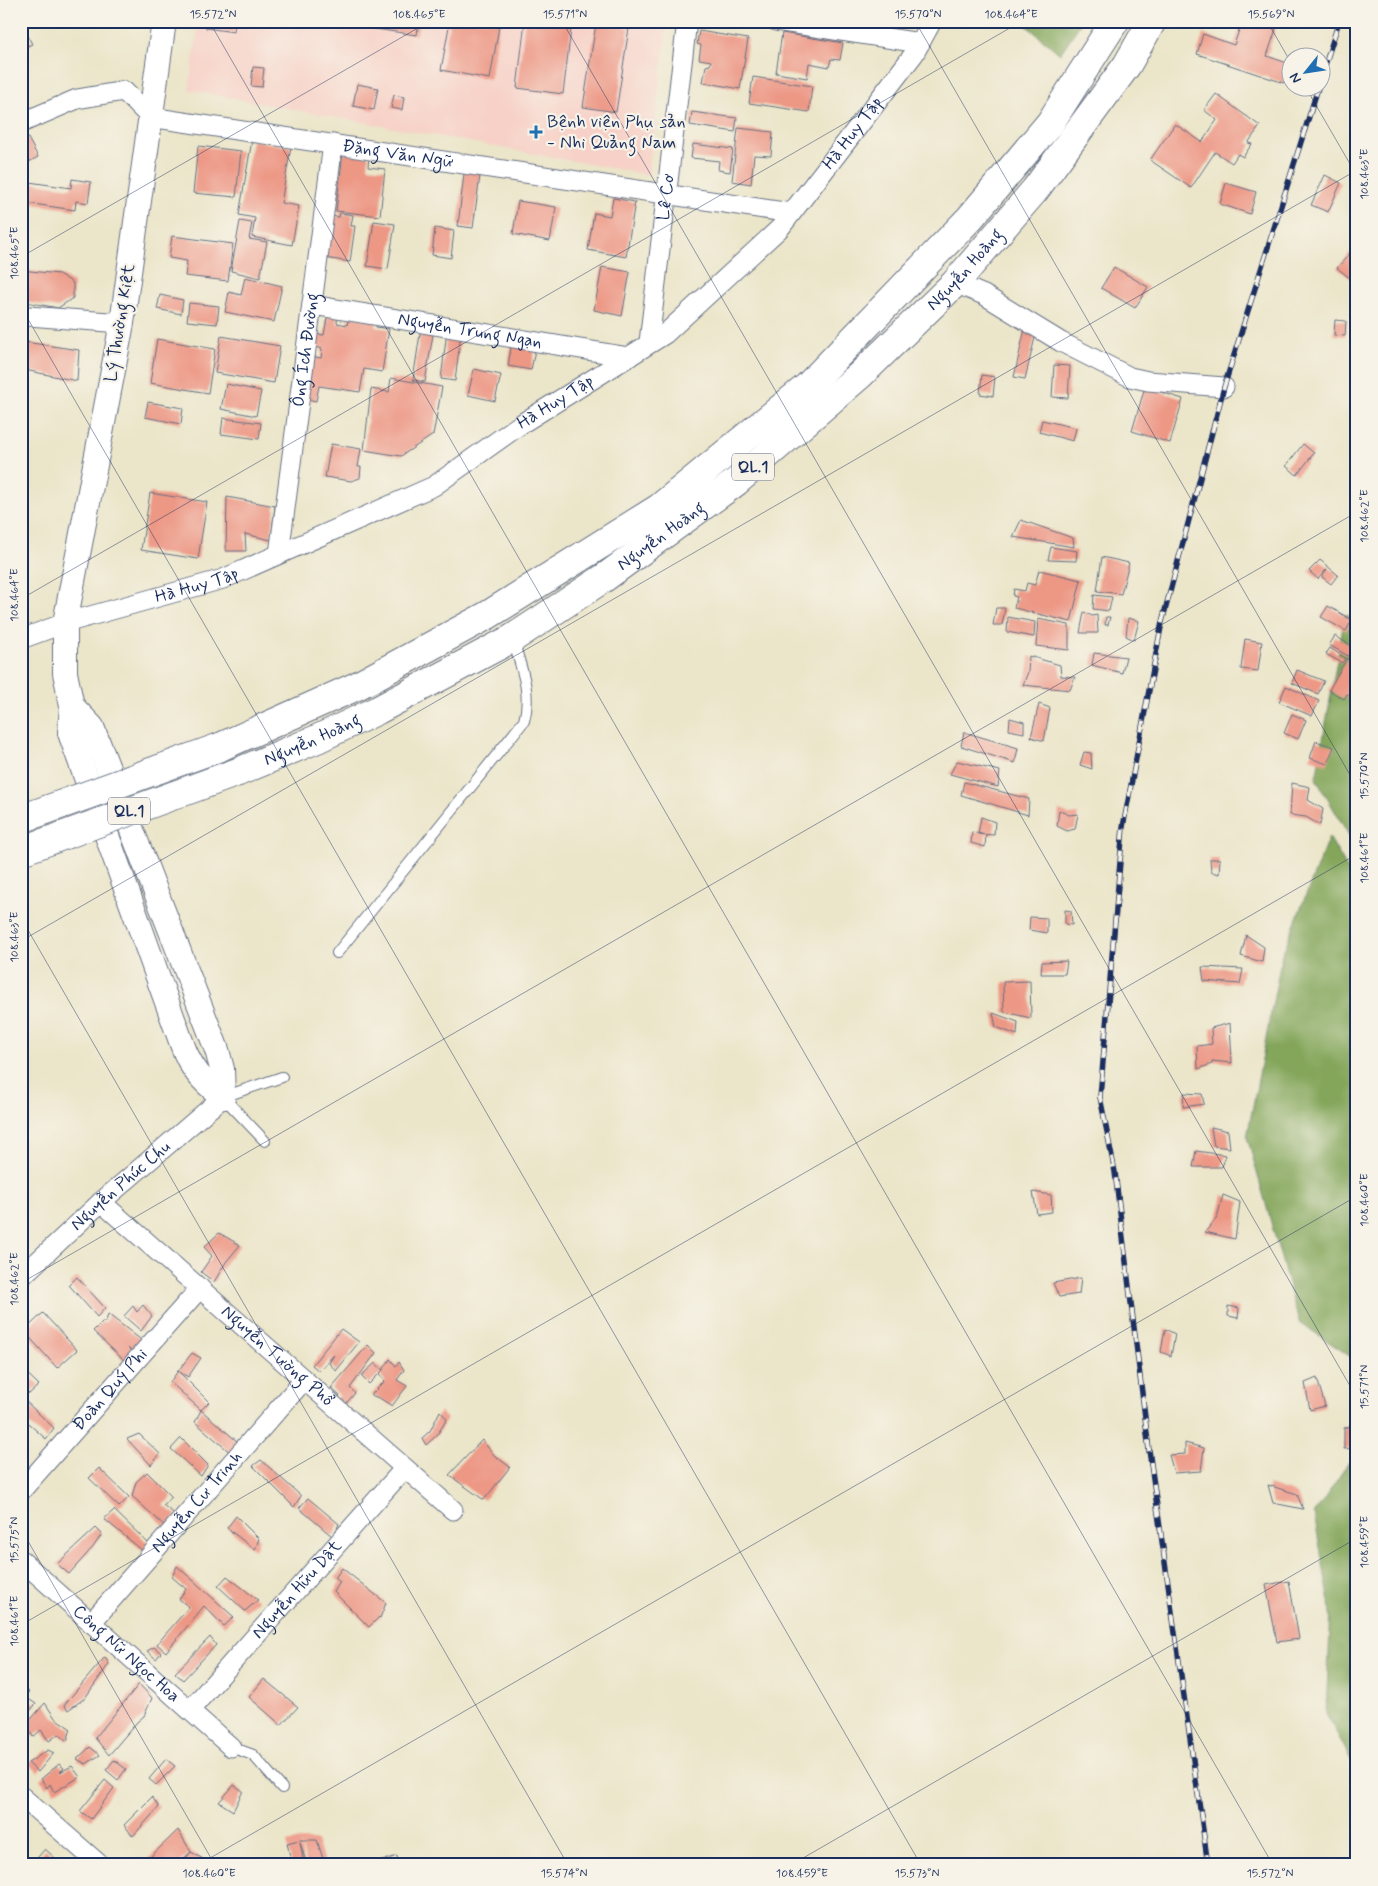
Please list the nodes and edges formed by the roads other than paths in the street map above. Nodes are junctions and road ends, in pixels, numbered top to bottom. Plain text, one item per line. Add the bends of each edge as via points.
1 (164, 21) edge
2 (687, 21) edge
3 (776, 21) edge
4 (932, 21) edge
5 (1115, 21) edge
6 (1152, 21) edge
7 (920, 43) junction
8 (150, 117) junction
9 (21, 123) edge
10 (333, 144) junction
11 (667, 194) junction
12 (791, 213) junction
13 (956, 283) junction
14 (312, 305) junction
15 (21, 318) edge
16 (122, 323) junction
17 (649, 342) junction
18 (629, 357) junction
19 (1224, 387) dead end
20 (279, 554) junction
21 (65, 623) junction
22 (513, 638) junction
23 (21, 640) edge
24 (72, 706) junction
25 (21, 819) edge
26 (21, 851) edge
27 (156, 894) junction
28 (131, 902) junction
29 (337, 953) dead end
30 (282, 1077) dead end
31 (223, 1097) junction
32 (265, 1141) dead end
33 (101, 1202) junction
34 (21, 1277) edge
35 (200, 1288) junction
36 (304, 1380) junction
37 (404, 1469) junction
38 (21, 1491) edge
39 (453, 1510) dead end
40 (21, 1560) edge
41 (91, 1623) junction
42 (190, 1710) junction
43 (231, 1747) joint
44 (282, 1788) dead end
45 (21, 1796) edge
46 (100, 1865) edge

1 - 8 street, Lý Thường Kiệt
2 - 11 street, Lê Cơ
3 - 7 street
4 - 7 street, Hà Huy Tập
5 - 25 highway, Nguyễn Hoàng / QL.1, bridge via 1050,123 970,218 808,386 659,508 480,619 356,686 220,747
6 - 13 highway, Nguyễn Hoàng / QL.1 via 1127,64 1035,190
7 - 12 street, Hà Huy Tập
8 - 9 street via 124,90 77,99
8 - 10 street, Đặng Văn Ngữ
8 - 16 street, Lý Thường Kiệt
10 - 11 street, Đặng Văn Ngữ
10 - 14 street, Ông Ích Đường
11 - 12 street, Đặng Văn Ngữ
11 - 17 street, Lê Cơ
12 - 17 street, Hà Huy Tập via 780,228 665,334
13 - 19 street via 984,295 1061,342 1130,377
13 - 22 highway, Nguyễn Hoàng / QL.1 via 860,375 736,482 604,578
14 - 18 street, Nguyễn Trung Ngạn
14 - 20 street, Ông Ích Đường
15 - 16 street
16 - 21 street, Lý Thường Kiệt
17 - 18 street, Hà Huy Tập
18 - 20 street, Hà Huy Tập via 521,424 434,486
20 - 21 street, Hà Huy Tập via 223,579
21 - 23 street
21 - 24 street, Lý Thường Kiệt via 65,673
22 - 26 highway, Nguyễn Hoàng / QL.1, bridge via 317,739 238,772
22 - 29 lane via 527,689 524,721
24 - 27 street via 92,727
24 - 28 street, Lý Thường Kiệt via 70,733
27 - 28 street
27 - 31 street via 217,1050 222,1069
28 - 31 street, Lý Thường Kiệt via 188,1061 204,1083
30 - 31 lane
31 - 32 lane
31 - 33 street, Nguyễn Phúc Chu
33 - 34 street, Nguyễn Phúc Chu
33 - 35 street, Nguyễn Tường Phổ
35 - 36 street, Nguyễn Tường Phổ
35 - 38 street, Đoàn Quý Phi
36 - 37 street, Nguyễn Tường Phổ
36 - 41 street, Nguyễn Cư Trinh
37 - 39 street, Nguyễn Tường Phổ
37 - 42 street, Nguyễn Hữu Dật
40 - 41 street, Công Nữ Ngọc Hoa
41 - 42 street, Công Nữ Ngọc Hoa
42 - 43 street, Công Nữ Ngọc Hoa
43 - 44 lane via 254,1755
45 - 46 street

